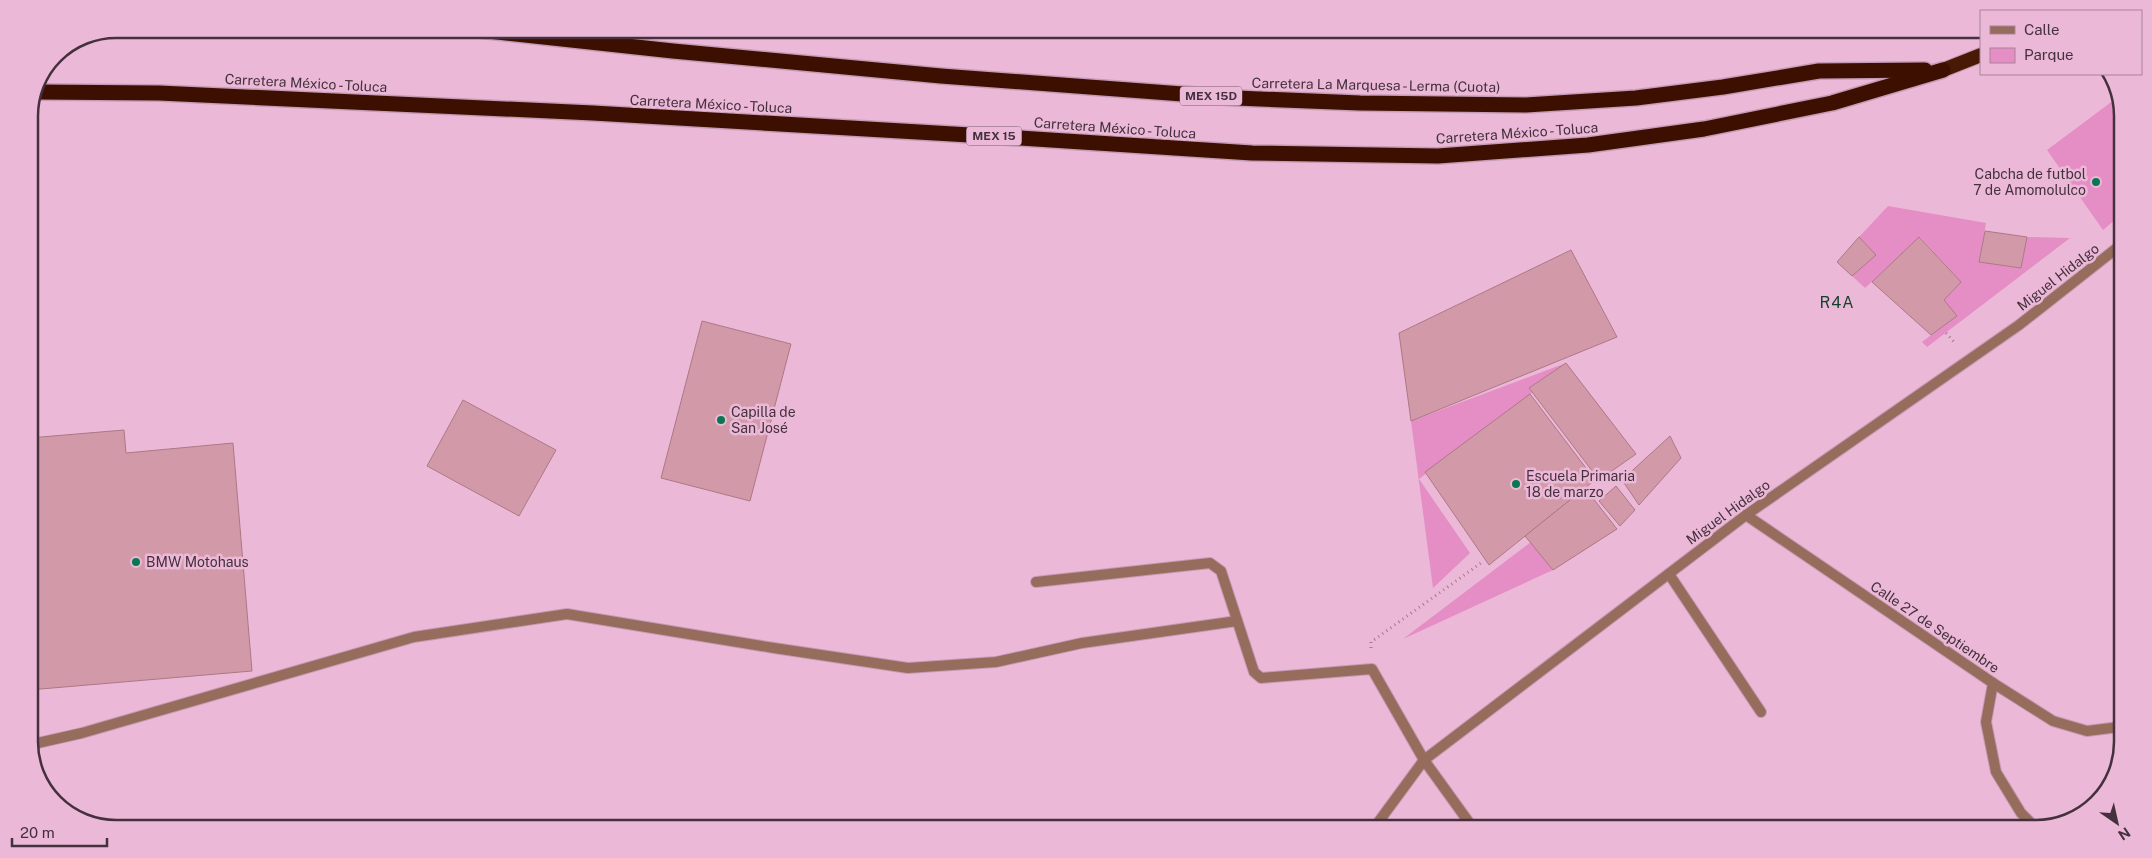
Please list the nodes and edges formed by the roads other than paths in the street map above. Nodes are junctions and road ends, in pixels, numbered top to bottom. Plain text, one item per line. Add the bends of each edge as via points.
1 (553, 38) edge
2 (1980, 55) edge
3 (1943, 70) junction
4 (41, 92) edge
5 (2114, 250) edge
6 (1746, 515) junction
7 (1669, 574) junction
8 (1036, 582) dead end
9 (1237, 621) junction
10 (1992, 683) junction
11 (1761, 712) dead end
12 (2114, 728) edge
13 (38, 743) edge
14 (1424, 760) junction
15 (1380, 820) edge
16 (1467, 820) edge
17 (2028, 820) edge

1 - 3 highway, Carretera La Marquesa - Lerma (Cuota) / MEX 15D via 941,76 1236,98 1360,103 1535,104 1636,98 1819,71
2 - 3 highway, MEX 15
3 - 4 highway, Carretera México - Toluca / MEX 15 via 1832,103 1704,129 1588,145 1438,156 1252,153 593,113 159,93
5 - 6 street, Miguel Hidalgo via 2019,325
6 - 7 street, Miguel Hidalgo
6 - 10 street, Calle 27 de Septiembre
7 - 11 street
7 - 14 street, Miguel Hidalgo
8 - 9 street via 1210,563 1221,571
9 - 13 street via 1082,643 996,662 908,668 567,614 414,637
9 - 14 street via 1254,672 1261,678 1372,669
10 - 12 street, Calle 27 de Septiembre via 2054,721 2087,731
10 - 17 street via 1986,722 1996,772
14 - 15 street, Miguel Hidalgo
14 - 16 street

